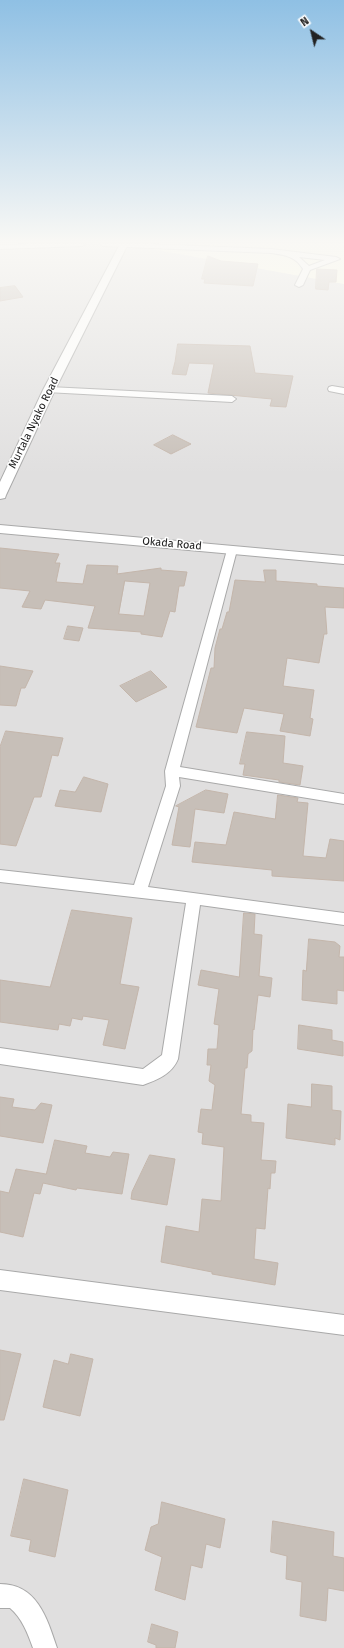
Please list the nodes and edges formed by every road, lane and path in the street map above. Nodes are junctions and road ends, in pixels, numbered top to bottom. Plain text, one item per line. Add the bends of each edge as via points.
1 (84, 321) edge
2 (332, 389) dead end
3 (49, 390) junction
4 (344, 391) edge
5 (232, 399) dead end
6 (0, 495) edge
7 (0, 529) edge
8 (232, 550) junction
9 (344, 560) edge
10 (172, 771) junction
11 (344, 799) edge
12 (0, 876) edge
13 (139, 892) junction
14 (194, 898) junction
15 (344, 919) edge
16 (0, 1056) edge
17 (0, 1280) edge
18 (344, 1325) edge
19 (0, 1596) edge
20 (45, 1648) edge

1 - 3 street, Murtala Nyako Road
2 - 4 street
3 - 5 street
3 - 6 street, Murtala Nyako Road
7 - 8 street, Okada Road
8 - 9 street, Okada Road
8 - 10 street
10 - 11 street
10 - 13 street via 173,786
12 - 13 street
13 - 14 street
14 - 15 street
14 - 16 street via 170,1059 164,1066 154,1074 143,1077
17 - 18 street
19 - 20 street via 16,1598 28,1610 39,1629

